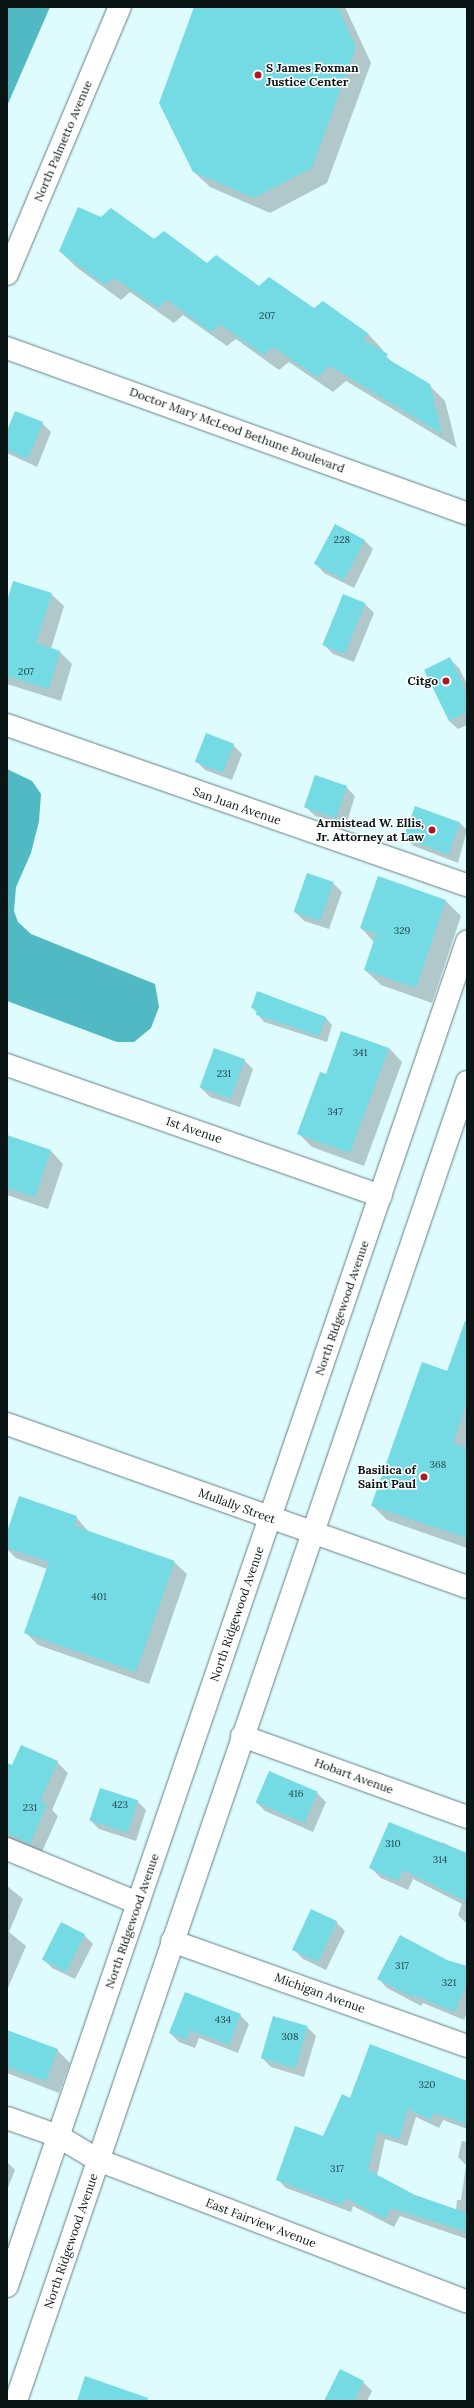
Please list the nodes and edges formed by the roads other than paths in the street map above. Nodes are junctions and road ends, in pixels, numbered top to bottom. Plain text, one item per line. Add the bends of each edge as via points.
1 (120, 7) edge
2 (7, 274) edge
3 (7, 348) edge
4 (467, 514) edge
5 (7, 725) edge
6 (467, 885) edge
7 (467, 942) edge
8 (7, 1065) edge
9 (467, 1082) edge
10 (380, 1196) junction
11 (7, 1424) edge
12 (270, 1517) junction
13 (312, 1532) junction
14 (467, 1587) edge
15 (242, 1736) junction
16 (467, 1816) edge
17 (7, 1849) edge
18 (138, 1903) junction
19 (172, 1941) junction
20 (467, 2046) edge
21 (7, 2118) edge
22 (58, 2136) junction
23 (98, 2160) junction
24 (7, 2286) edge
25 (467, 2302) edge
26 (16, 2401) edge

1 - 2 main road, North Palmetto Avenue
3 - 4 main road, Doctor Mary McLeod Bethune Boulevard
5 - 6 main road, San Juan Avenue
7 - 10 main road, North Ridgewood Avenue
8 - 10 main road, 1st Avenue
9 - 13 main road, North Ridgewood Avenue
10 - 12 main road, North Ridgewood Avenue
11 - 12 main road, Mullally Street
12 - 13 main road, Mullally Street
12 - 18 main road, North Ridgewood Avenue
13 - 14 main road, Mullally Street
13 - 15 main road, North Ridgewood Avenue
15 - 16 main road, Hobart Avenue
15 - 19 main road, North Ridgewood Avenue
17 - 18 main road
18 - 22 main road, North Ridgewood Avenue
19 - 20 main road, Michigan Avenue
19 - 23 main road, North Ridgewood Avenue
21 - 22 main road, East Fairview Avenue
22 - 23 main road, East Fairview Avenue
22 - 24 main road, North Ridgewood Avenue
23 - 25 main road, East Fairview Avenue
23 - 26 main road, North Ridgewood Avenue

